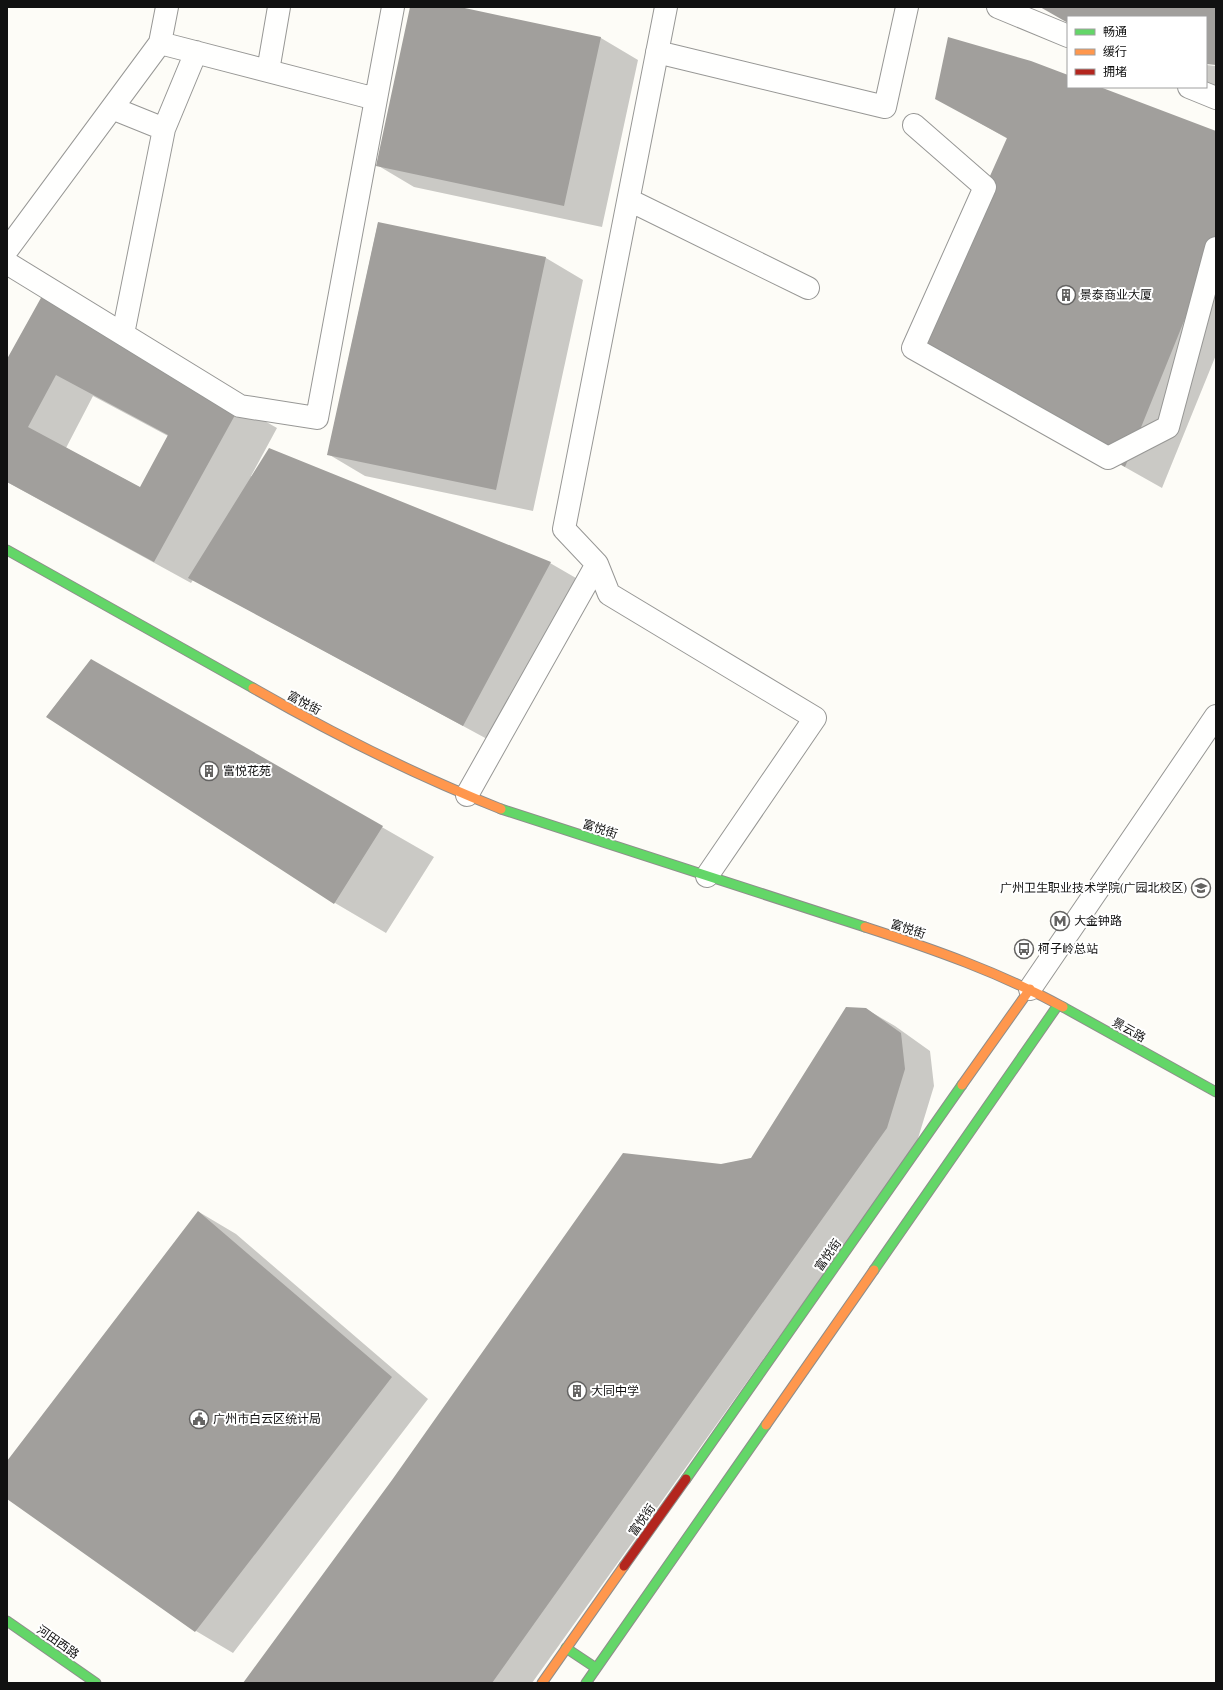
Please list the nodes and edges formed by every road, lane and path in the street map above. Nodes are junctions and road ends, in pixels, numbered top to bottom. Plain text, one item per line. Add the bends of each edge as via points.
1 (167, 7) edge
2 (279, 7) edge
3 (393, 7) edge
4 (666, 7) edge
5 (906, 7) edge
6 (998, 7) edge
7 (1067, 36) edge
8 (160, 43) junction
9 (196, 52) junction
10 (657, 52) junction
11 (268, 71) junction
12 (1191, 88) edge
13 (1216, 98) edge
14 (376, 99) junction
15 (112, 108) junction
16 (914, 125) dead end
17 (164, 129) junction
18 (629, 200) junction
19 (1216, 248) edge
20 (7, 250) edge
21 (7, 263) edge
22 (808, 288) dead end
23 (123, 334) junction
24 (7, 550) edge
25 (596, 564) junction
26 (1216, 716) edge
27 (467, 795) junction
28 (707, 876) junction
29 (1030, 989) junction
30 (1058, 1005) junction
31 (1216, 1092) edge
32 (7, 1622) edge
33 (566, 1648) junction
34 (596, 1668) junction
35 (96, 1683) edge
36 (542, 1683) edge
37 (586, 1683) edge

1 - 8 street
2 - 11 street
3 - 14 street
4 - 10 street
5 - 10 street via 885,107
6 - 7 street
8 - 9 street
8 - 15 street
9 - 11 street
9 - 17 street
10 - 18 street
11 - 14 street
12 - 13 street
14 - 23 street via 317,418 240,406
15 - 17 street
15 - 20 street
16 - 19 street via 985,187 913,348 1108,458 1168,427
17 - 23 street
18 - 22 street
18 - 25 street via 564,529
21 - 23 street
24 - 27 street, 富悦街 via 293,711 377,755
25 - 27 street
25 - 28 street via 609,594 815,718
26 - 29 street
27 - 28 street, 富悦街 via 505,810
28 - 29 street, 富悦街 via 933,949
29 - 30 street, 景云路
29 - 33 street, 富悦街
30 - 31 street, 景云路
30 - 34 street
32 - 35 street, 河田西路
33 - 34 street
33 - 36 street, 富悦街
34 - 37 street

